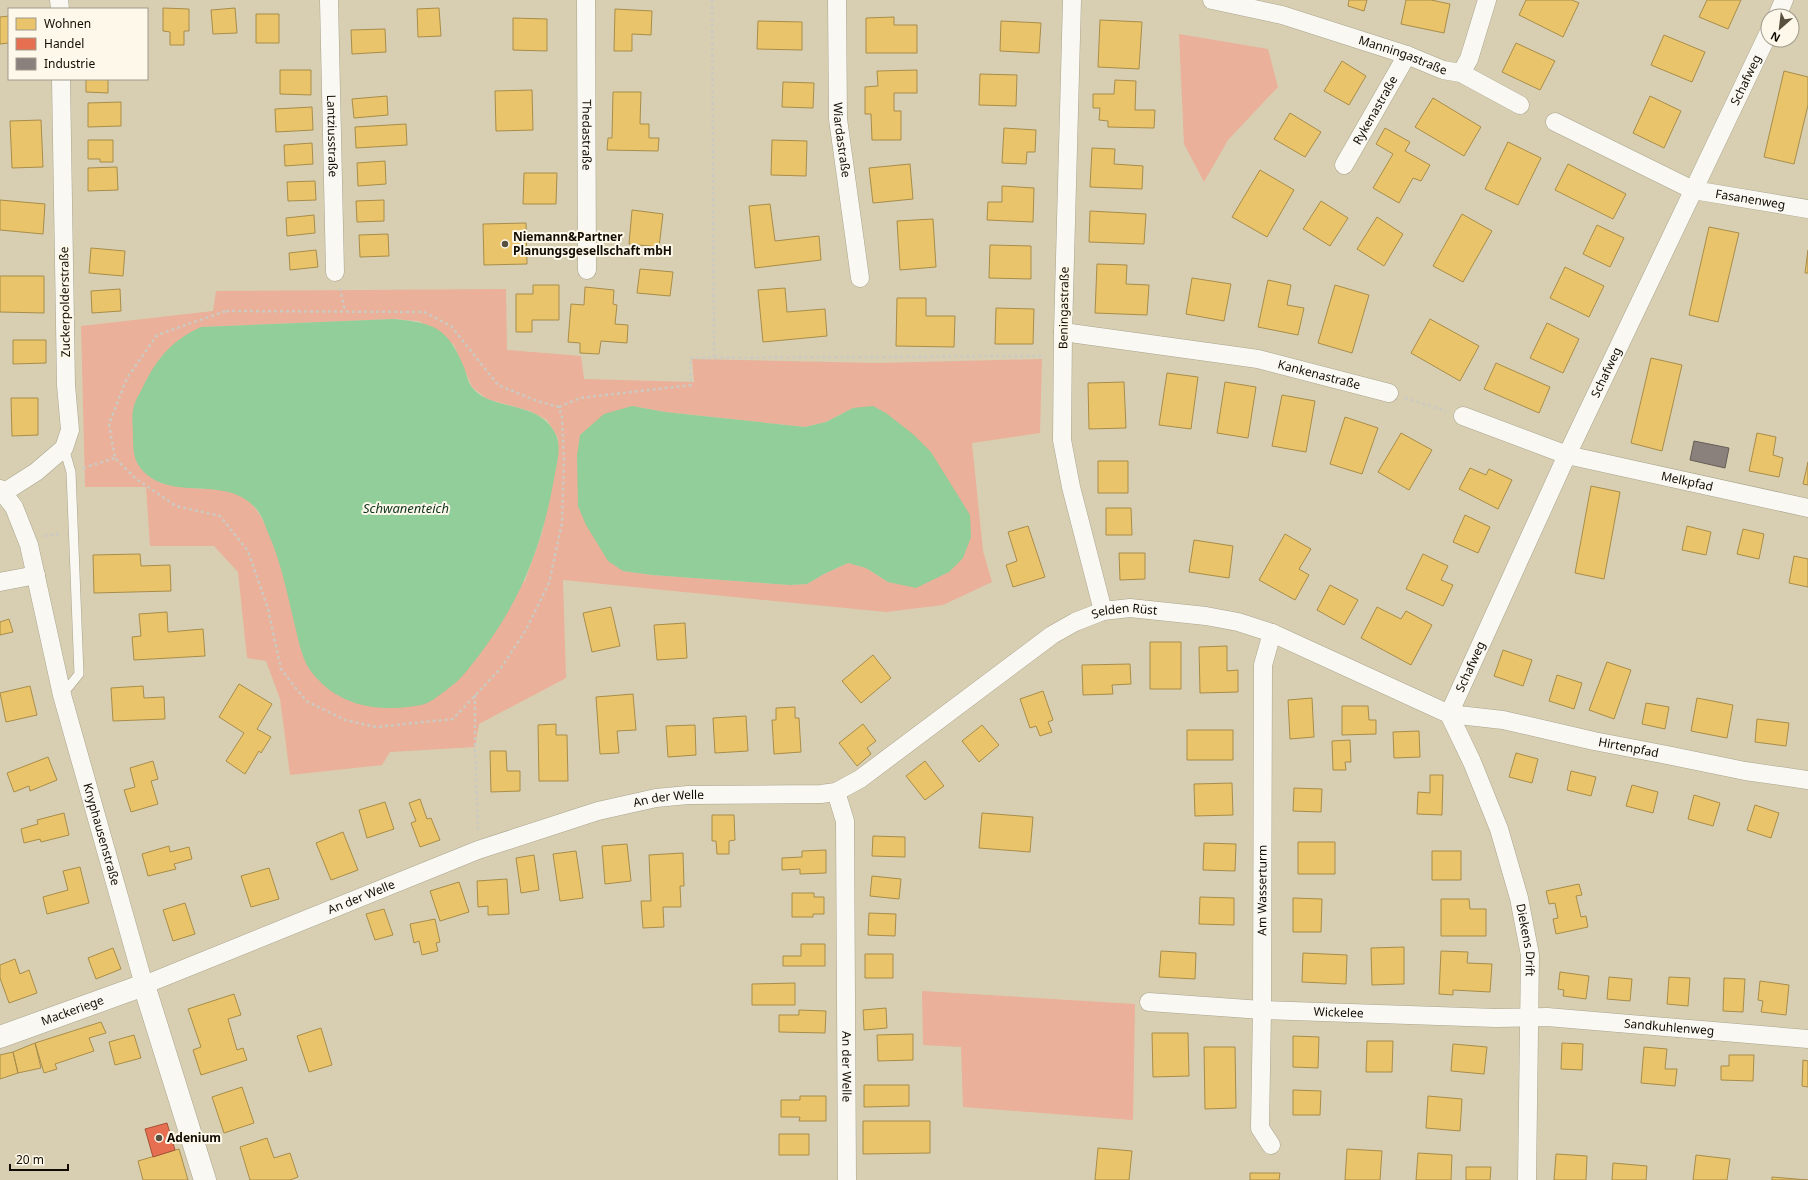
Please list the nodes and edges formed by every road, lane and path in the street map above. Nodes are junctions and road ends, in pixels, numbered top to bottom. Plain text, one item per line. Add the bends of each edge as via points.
1 (329, 0) edge
2 (586, 0) edge
3 (712, 0) edge
4 (838, 0) edge
5 (1072, 0) edge
6 (1212, 0) edge
7 (1487, 0) edge
8 (1285, 8) edge
9 (1761, 48) edge
10 (1408, 55) junction
11 (1461, 74) junction
12 (61, 80) edge
13 (1520, 104) dead end
14 (1555, 122) dead end
15 (1344, 165) dead end
16 (1693, 190) junction
17 (1808, 209) edge
18 (588, 270) dead end
19 (335, 272) joint
20 (860, 278) dead end
21 (345, 312) junction
22 (1063, 332) junction
23 (1063, 356) junction
24 (714, 357) junction
25 (1390, 393) joint
26 (559, 408) junction
27 (1463, 416) joint
28 (64, 448) junction
29 (1567, 455) junction
30 (115, 458) junction
31 (71, 472) junction
32 (2, 491) edge
33 (1808, 508) edge
34 (74, 532) junction
35 (29, 545) junction
36 (36, 575) junction
37 (0, 582) edge
38 (1103, 611) junction
39 (1272, 633) junction
40 (475, 695) junction
41 (62, 696) junction
42 (1449, 714) junction
43 (1808, 780) edge
44 (836, 792) junction
45 (478, 850) junction
46 (144, 985) junction
47 (1149, 1002) dead end
48 (1262, 1010) junction
49 (1529, 1017) junction
50 (0, 1037) edge
51 (1808, 1039) edge
52 (1271, 1145) dead end
53 (205, 1180) edge
54 (847, 1180) edge
55 (1527, 1180) edge

1 - 19 street, Lantziusstraße
2 - 18 street, Thedastraße
3 - 24 path
4 - 20 street, Wiardastraße via 838,119
5 - 22 street, Beningastraße
6 - 8 street, Manningastraße
7 - 11 street via 1469,59
8 - 10 street, Manningastraße
9 - 16 street, Schafweg
10 - 11 street, Manningastraße via 1443,70
10 - 15 street, Rykenastraße
11 - 13 street, Manningastraße
12 - 28 street, Zuckerpolderstraße via 66,385 70,430
14 - 16 street
16 - 17 street, Fasanenweg
16 - 29 street, Schafweg
19 - 21 path
21 - 26 path via 424,312 452,326 498,385
21 - 30 path via 226,311 157,335 127,378 109,424
22 - 23 street, Beningastraße
22 - 25 street, Kankenastraße via 1258,359
23 - 24 path
23 - 38 street, Beningastraße via 1062,440 1071,487
24 - 26 path via 690,358 691,385 580,398
25 - 27 path
26 - 40 path via 562,417 564,461 562,523 549,583 526,630 506,661
27 - 29 street
28 - 31 lane
28 - 32 street via 36,472
29 - 33 street, Melkpfad
29 - 42 street, Schafweg
30 - 31 path
30 - 40 path via 135,478 176,506 220,516 248,551 268,609 280,669 306,701 345,720 376,727 453,719
31 - 34 lane
32 - 35 street, Knyphausenstraße via 14,507
34 - 35 path via 36,537
34 - 41 lane via 79,674
35 - 36 street, Knyphausenstraße
36 - 37 street
36 - 41 street, Knyphausenstraße
38 - 39 street, Selden Rüst via 1130,608 1206,616 1238,622
38 - 44 street, Selden Rüst via 1052,635 860,779
39 - 42 street, Selden Rüst
39 - 48 street, Am Wasserturm via 1263,665
40 - 45 path
41 - 46 street, Knyphausenstraße
42 - 43 street, Hirtenpfad via 1504,720 1616,746 1745,771
42 - 49 street, Diekens Drift via 1472,762 1498,829 1518,898 1530,955
44 - 45 street, An der Welle via 656,798 598,811
44 - 54 street, An der Welle via 846,821
45 - 46 street, An der Welle
46 - 50 main road, Mackeriege
46 - 53 main road, Knyphausenstraße
47 - 48 street, Wickelee
48 - 49 street, Wickelee
48 - 52 street, Am Wasserturm via 1260,1128
49 - 51 street, Sandkuhlenweg
49 - 55 street, Diekens Drift

